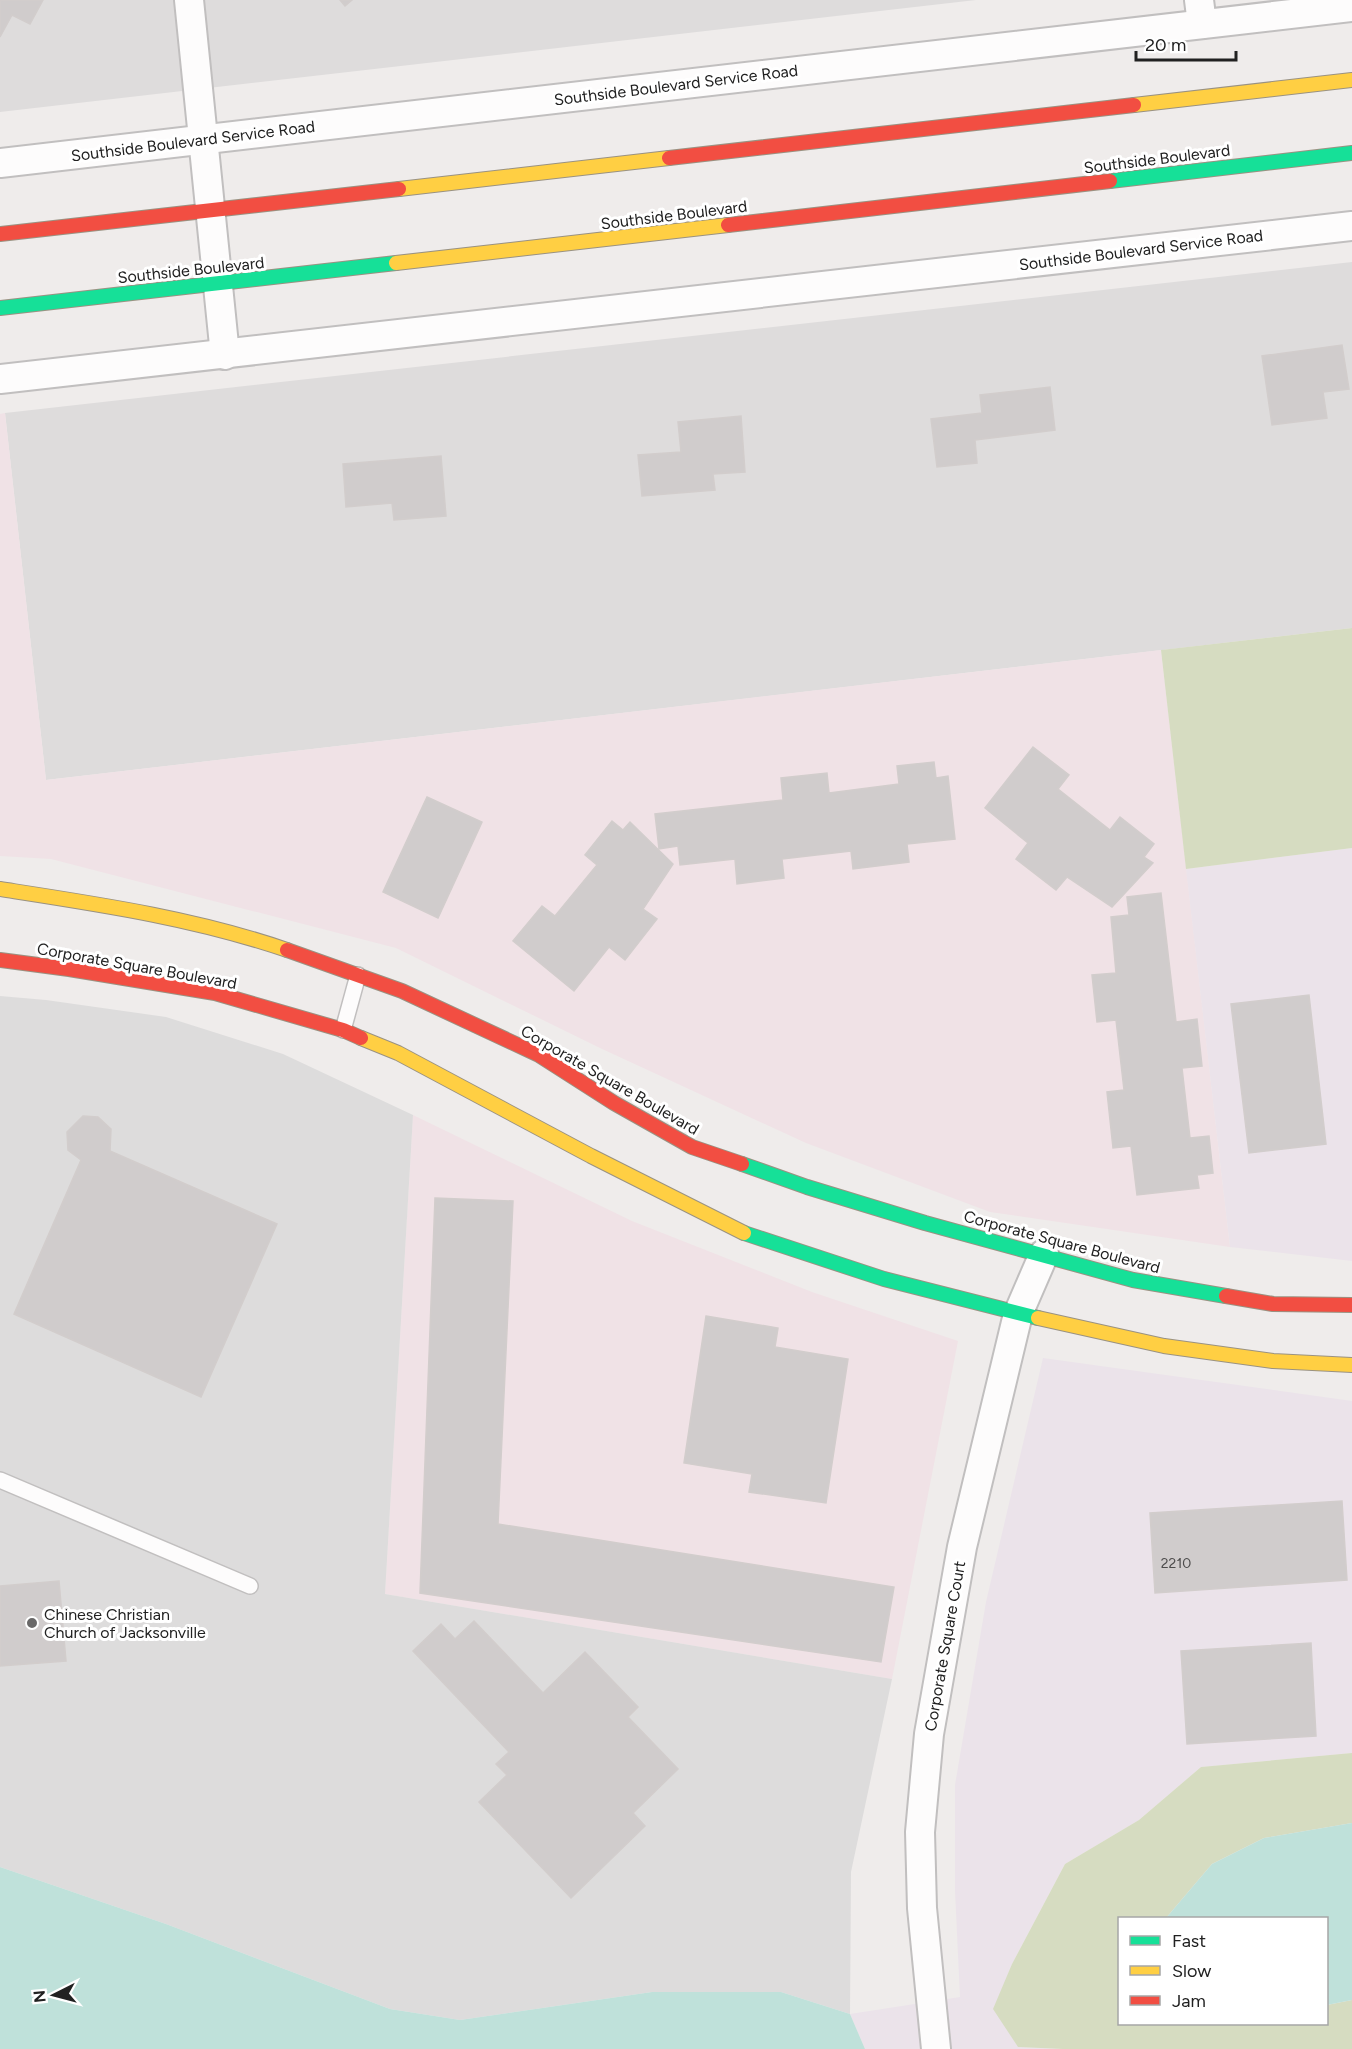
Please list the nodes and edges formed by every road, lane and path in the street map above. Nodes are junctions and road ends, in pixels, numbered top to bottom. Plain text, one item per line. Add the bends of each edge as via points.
1 (189, 0) edge
2 (1352, 7) edge
3 (1201, 12) edge
4 (1352, 80) edge
5 (205, 140) junction
6 (1352, 153) edge
7 (0, 163) edge
8 (211, 210) junction
9 (1352, 226) edge
10 (0, 234) edge
11 (219, 284) junction
12 (0, 308) edge
13 (225, 355) junction
14 (0, 379) edge
15 (0, 889) edge
16 (0, 960) edge
17 (358, 975) junction
18 (343, 1030) junction
19 (1044, 1254) junction
20 (1352, 1305) edge
21 (1018, 1314) junction
22 (1352, 1365) edge
23 (0, 1480) edge
24 (250, 1586) dead end
25 (936, 2049) edge

1 - 5 street
2 - 3 street, Southside Boulevard Service Road
3 - 5 street, Southside Boulevard Service Road
4 - 8 main road
5 - 7 street, Southside Boulevard Service Road
5 - 8 street
6 - 11 main road, Southside Boulevard
8 - 10 main road
8 - 11 street
9 - 13 street, Southside Boulevard Service Road
11 - 12 main road, Southside Boulevard
11 - 13 street
13 - 14 street, Southside Boulevard Service Road
15 - 17 main road, Corporate Square Boulevard via 151,912 258,940
16 - 18 main road, Corporate Square Boulevard via 215,993
17 - 18 lane
17 - 19 main road, Corporate Square Boulevard via 402,991 539,1055 692,1147 925,1223
18 - 21 main road, Corporate Square Boulevard via 398,1053 739,1231 884,1279
19 - 20 main road, Corporate Square Boulevard via 1133,1280 1274,1304
19 - 21 street, Corporate Square Court
21 - 22 main road, Corporate Square Boulevard via 1164,1346
21 - 25 street, Corporate Square Court via 962,1547 929,1734 920,1832 922,1908
23 - 24 lane

